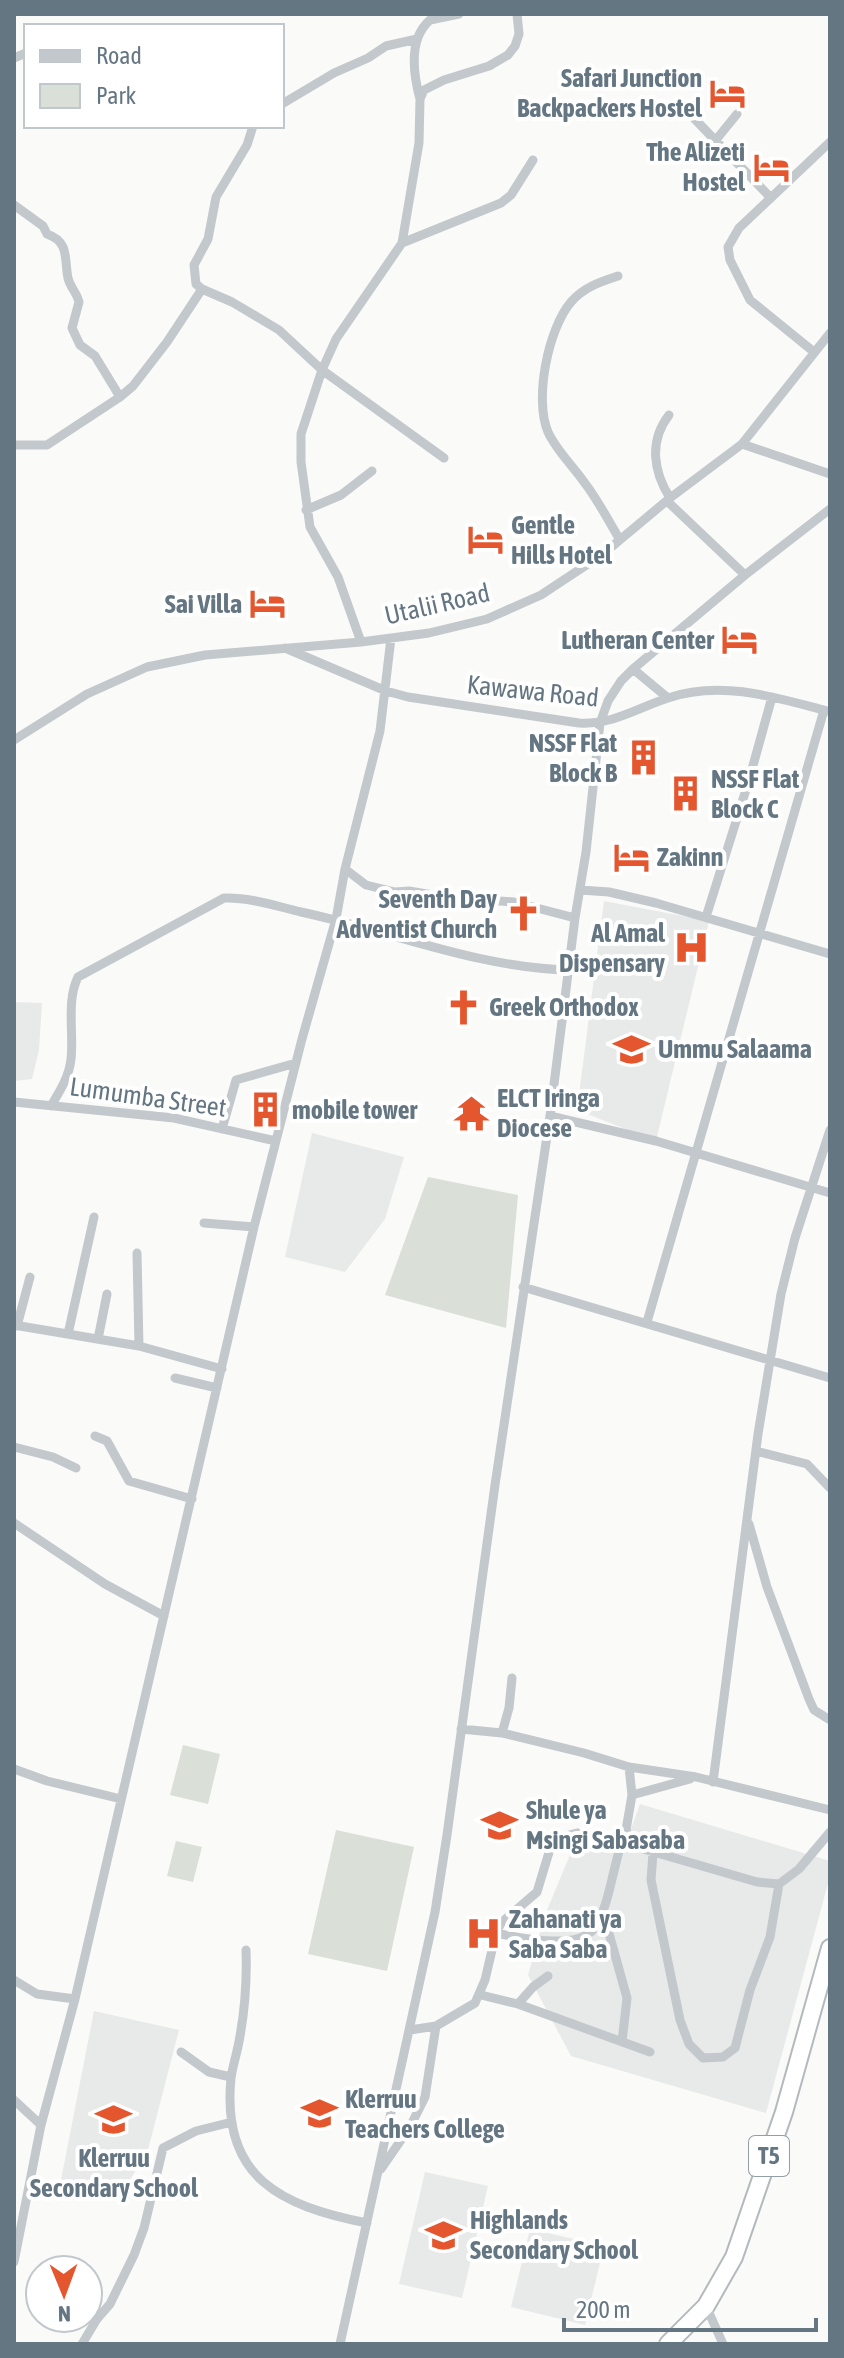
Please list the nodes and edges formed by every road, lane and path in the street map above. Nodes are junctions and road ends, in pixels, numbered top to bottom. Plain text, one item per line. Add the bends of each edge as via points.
1 (459, 14) edge
2 (517, 14) edge
3 (417, 39) junction
4 (420, 99) junction
5 (284, 103) edge
6 (658, 114) dead end
7 (737, 114) dead end
8 (252, 128) edge
9 (715, 141) junction
10 (830, 142) edge
11 (533, 160) dead end
12 (771, 198) junction
13 (14, 205) edge
14 (402, 243) junction
15 (618, 276) dead end
16 (202, 289) junction
17 (830, 333) edge
18 (814, 352) junction
19 (322, 370) junction
20 (120, 397) junction
21 (669, 415) dead end
22 (742, 444) junction
23 (14, 445) edge
24 (444, 458) dead end
25 (372, 471) dead end
26 (830, 474) edge
27 (668, 499) junction
28 (830, 509) edge
29 (306, 510) junction
30 (620, 540) junction
31 (745, 575) junction
32 (391, 638) junction
33 (361, 642) junction
34 (282, 647) junction
35 (633, 669) junction
36 (386, 691) junction
37 (772, 697) junction
38 (668, 698) junction
39 (827, 711) edge
40 (600, 723) junction
41 (14, 740) edge
42 (345, 869) junction
43 (580, 890) junction
44 (706, 917) junction
45 (575, 918) junction
46 (336, 919) junction
47 (760, 934) junction
48 (830, 954) edge
49 (569, 970) junction
50 (296, 1063) junction
51 (14, 1102) edge
52 (51, 1106) junction
53 (550, 1116) junction
54 (222, 1129) junction
55 (830, 1130) edge
56 (276, 1141) junction
57 (697, 1153) junction
58 (812, 1187) junction
59 (830, 1193) edge
60 (94, 1217) dead end
61 (204, 1223) dead end
62 (254, 1227) junction
63 (137, 1253) dead end
64 (30, 1277) dead end
65 (523, 1287) junction
66 (107, 1294) dead end
67 (647, 1322) junction
68 (16, 1325) edge
69 (68, 1334) junction
70 (98, 1339) junction
71 (139, 1346) junction
72 (772, 1359) junction
73 (222, 1369) junction
74 (175, 1378) dead end
75 (830, 1378) edge
76 (217, 1388) junction
77 (95, 1436) dead end
78 (14, 1447) edge
79 (756, 1451) junction
80 (76, 1468) dead end
81 (830, 1488) edge
82 (192, 1499) junction
83 (747, 1520) junction
84 (14, 1523) edge
85 (164, 1616) junction
86 (512, 1678) dead end
87 (830, 1720) edge
88 (461, 1729) junction
89 (502, 1733) junction
90 (629, 1767) junction
91 (14, 1769) edge
92 (696, 1777) junction
93 (713, 1782) junction
94 (632, 1795) junction
95 (121, 1799) junction
96 (830, 1810) edge
97 (830, 1832) edge
98 (621, 1845) junction
99 (633, 1846) junction
100 (653, 1853) junction
101 (779, 1884) junction
102 (602, 1908) junction
103 (496, 1933) junction
104 (830, 1948) edge
105 (246, 1950) dead end
106 (548, 1976) dead end
107 (14, 1980) edge
108 (481, 1995) junction
109 (75, 1999) junction
110 (518, 2004) junction
111 (436, 2026) junction
112 (410, 2030) junction
113 (622, 2042) junction
114 (181, 2052) dead end
115 (650, 2052) dead end
116 (231, 2077) junction
117 (14, 2100) edge
118 (232, 2122) junction
119 (41, 2125) junction
120 (376, 2178) junction
121 (367, 2223) junction
122 (14, 2262) edge
123 (706, 2306) junction
124 (104, 2308) edge
125 (340, 2344) edge
126 (668, 2344) edge
127 (723, 2344) edge

1 - 3 street via 430,20
2 - 4 street via 519,34 508,55 432,85
3 - 4 street via 414,64
3 - 5 street via 386,46
4 - 14 street via 419,143
6 - 9 street via 672,107 686,110
7 - 9 street
8 - 16 street via 216,197 208,239 194,265 195,281
9 - 12 street
10 - 12 street
11 - 14 street via 501,203
12 - 18 street via 731,237 728,252 750,300
13 - 20 street via 65,249 68,278 79,302 73,331
14 - 19 street via 345,323
15 - 30 street via 592,284 564,311 548,357 542,401 551,437
16 - 19 street via 279,330
16 - 20 street via 167,342
17 - 18 street, Utalii Road
18 - 22 street, Utalii Road
19 - 24 street
19 - 29 street via 301,434
20 - 23 street via 47,445
21 - 27 street via 657,433 656,446 657,476
22 - 26 street
22 - 27 street, Utalii Road
25 - 29 street via 341,495
27 - 30 street, Utalii Road
27 - 31 street
28 - 31 street
29 - 33 street
30 - 32 street, Utalii Road via 568,579 516,607 459,627
31 - 35 street
32 - 33 street, Utalii Road
32 - 36 street
33 - 34 street, Utalii Road
34 - 36 street, Kawawa Road
34 - 41 street, Utalii Road via 180,658 147,667 87,694
35 - 38 street
35 - 40 street via 608,701
36 - 40 street, Kawawa Road
36 - 42 street
37 - 38 street, Kawawa Road via 729,690
37 - 39 street, Kawawa Road
37 - 44 street
38 - 40 street, Kawawa Road
39 - 47 street
40 - 43 street
42 - 45 street via 366,885 395,892 514,902
42 - 46 street
43 - 44 street via 609,892
43 - 45 street
44 - 47 street
45 - 49 street
46 - 49 street via 449,951 536,969
46 - 50 street
46 - 52 street via 224,898 81,975 73,992 69,1068
47 - 48 street
47 - 57 street
49 - 53 street
50 - 54 street via 236,1080
50 - 56 street
51 - 52 street, Lumumba Street
52 - 54 street, Lumumba Street via 174,1118
53 - 57 street
53 - 65 street
54 - 56 street, Lumumba Street
55 - 58 street
56 - 62 street
57 - 58 street
57 - 67 street
58 - 59 street
58 - 72 street via 781,1294
60 - 69 street
61 - 62 street
62 - 73 street
63 - 71 street
64 - 68 street
65 - 67 street
65 - 88 street
66 - 70 street
67 - 72 street
68 - 69 street
69 - 70 street
70 - 71 street
71 - 73 street
72 - 75 street
72 - 79 street
73 - 76 street
74 - 76 street
76 - 82 street
77 - 82 street via 107,1441 129,1481
78 - 80 street
79 - 81 street via 807,1464
79 - 83 street
82 - 85 street
83 - 87 street via 809,1699 814,1710
83 - 93 street
84 - 85 street
85 - 95 street
86 - 89 street
88 - 89 street
88 - 112 street via 435,1912
89 - 90 street
90 - 92 street
90 - 94 street
91 - 95 street
92 - 93 street
92 - 94 street
93 - 96 street
94 - 99 street via 626,1830
95 - 109 street
97 - 101 street
98 - 99 street
98 - 102 street
98 - 103 street via 577,1833 561,1837 550,1849 537,1892
99 - 100 street
100 - 101 street
100 - 101 street via 651,1880 680,2020 693,2050 703,2058 723,2057 735,2048 770,1937
102 - 103 street via 593,1930 580,1938 540,1941
102 - 113 street via 627,1998
103 - 108 street
104 - 123 highway, T5 via 747,2225
105 - 116 street via 244,2009
106 - 110 street
107 - 109 street via 37,1994
108 - 110 street
108 - 111 street
109 - 119 street
110 - 113 street
111 - 112 street
111 - 120 street via 421,2108
112 - 120 street
113 - 115 street
114 - 116 street via 209,2072
116 - 118 street
117 - 119 street
118 - 121 street via 250,2168 275,2193
118 - 124 street via 196,2131 163,2148 139,2241
119 - 122 street
120 - 121 street
121 - 125 street
123 - 126 highway, T5
123 - 127 street

